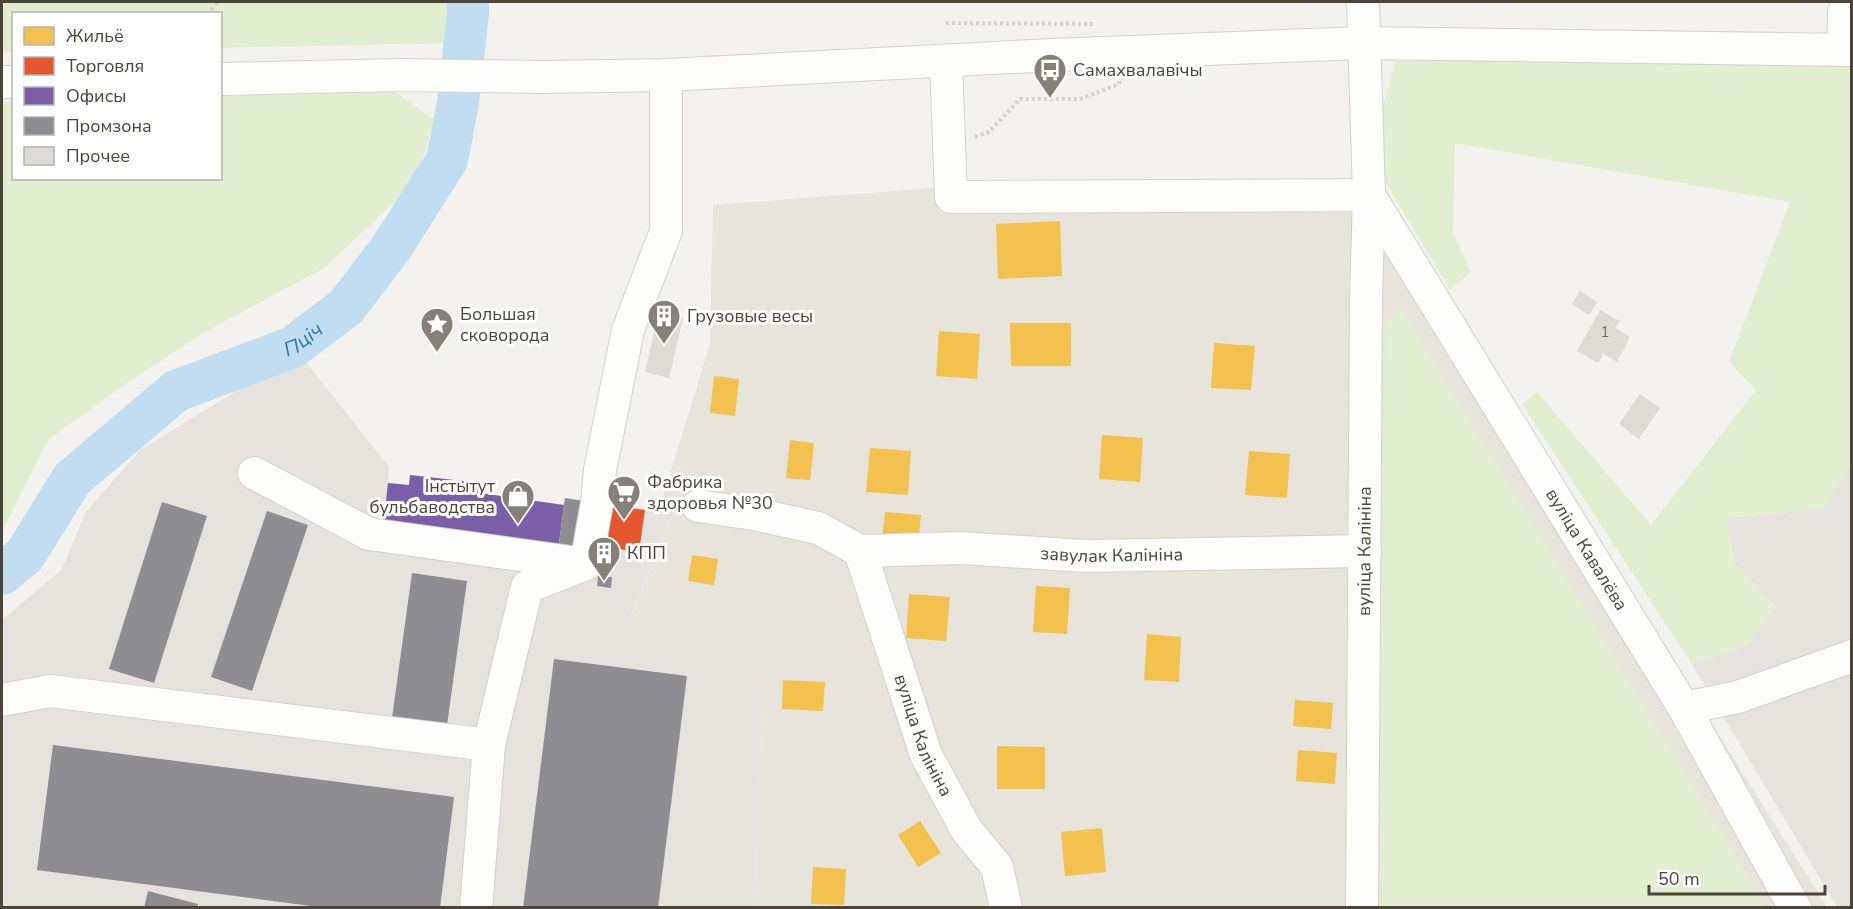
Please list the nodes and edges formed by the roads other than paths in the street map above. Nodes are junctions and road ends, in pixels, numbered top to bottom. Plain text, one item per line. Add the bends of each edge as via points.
1 (1363, 2) edge
2 (1848, 2) edge
3 (1363, 43) junction
4 (1847, 50) edge
5 (946, 61) junction
6 (666, 75) junction
7 (222, 79) edge
8 (1369, 195) junction
9 (254, 473) dead end
10 (698, 506) dead end
11 (860, 551) junction
12 (1365, 551) junction
13 (586, 564) junction
14 (1851, 656) edge
15 (2, 700) edge
16 (1684, 708) junction
17 (489, 745) junction
18 (476, 908) edge
19 (1006, 908) edge
20 (1362, 908) edge
21 (1796, 908) edge

1 - 3 street, вуліца Калініна
2 - 4 street via 1844,13
3 - 4 street
3 - 5 street
3 - 8 street, вуліца Калініна
5 - 6 street
5 - 8 street via 951,197
6 - 7 street
6 - 13 street via 666,231 628,330
8 - 12 street, вуліца Калініна
8 - 16 street, вуліца Кавалёва
9 - 13 street via 369,534
10 - 11 street via 818,528
11 - 12 street, завулак Калініна via 960,548 1085,556
11 - 19 street, вуліца Калініна via 926,755 966,829 997,867
12 - 20 street, вуліца Калініна
13 - 17 street via 527,587
14 - 16 street via 1738,697
15 - 17 street via 50,691
16 - 21 street, вуліца Кавалёва
17 - 18 street

